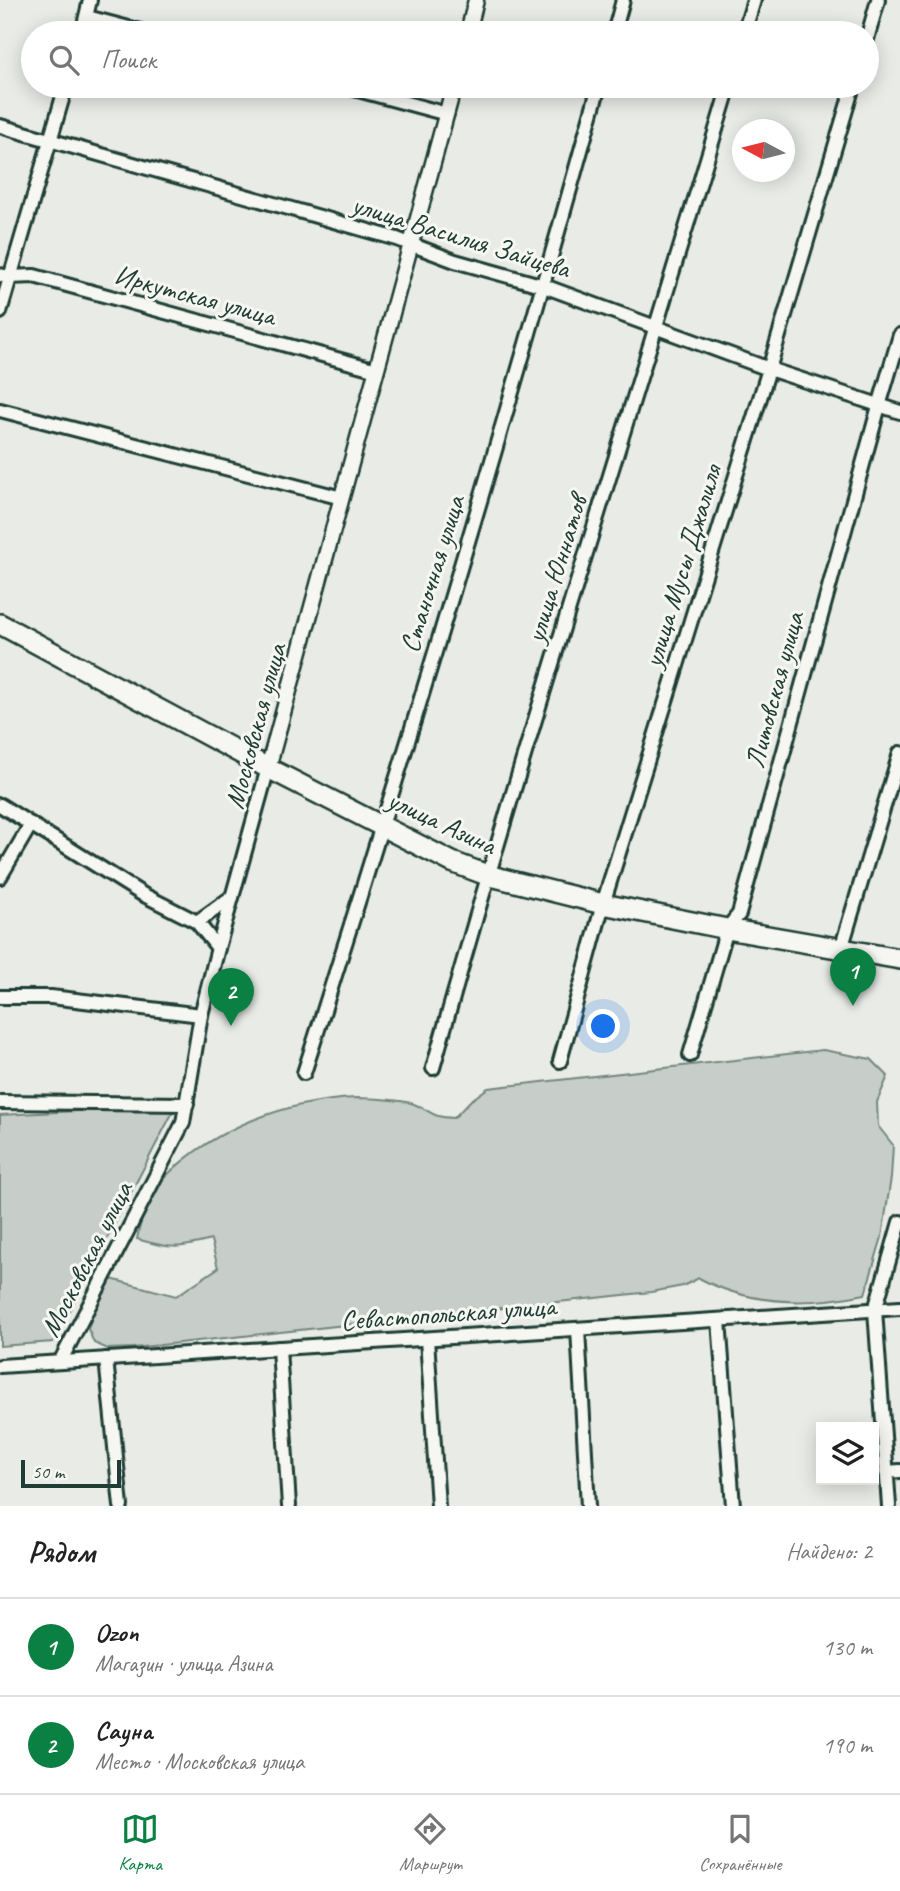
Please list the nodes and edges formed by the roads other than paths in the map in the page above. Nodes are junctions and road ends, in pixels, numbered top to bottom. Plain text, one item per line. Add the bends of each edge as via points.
1 (90, 0) edge
2 (476, 0) edge
3 (623, 0) edge
4 (754, 0) edge
5 (878, 0) edge
6 (87, 17) junction
7 (86, 21) edge
8 (102, 21) edge
9 (471, 21) edge
10 (617, 21) edge
11 (748, 21) edge
12 (872, 21) edge
13 (62, 98) edge
14 (387, 98) edge
15 (451, 98) edge
16 (596, 98) edge
17 (725, 98) edge
18 (849, 98) edge
19 (447, 114) junction
20 (0, 126) edge
21 (49, 142) junction
22 (411, 245) junction
23 (5, 276) edge
24 (544, 286) junction
25 (0, 312) edge
26 (657, 326) junction
27 (900, 335) edge
28 (769, 369) junction
29 (377, 370) junction
30 (879, 406) junction
31 (0, 410) edge
32 (900, 412) edge
33 (342, 498) junction
34 (0, 624) edge
35 (900, 753) edge
36 (268, 768) junction
37 (0, 805) edge
38 (31, 824) junction
39 (383, 827) junction
40 (487, 875) junction
41 (0, 877) edge
42 (232, 897) junction
43 (603, 904) junction
44 (197, 922) junction
45 (727, 929) junction
46 (218, 948) junction
47 (841, 949) junction
48 (900, 958) edge
49 (0, 997) edge
50 (201, 1015) junction
51 (690, 1055) dead end
52 (560, 1061) dead end
53 (433, 1068) dead end
54 (304, 1073) dead end
55 (0, 1102) edge
56 (187, 1104) junction
57 (900, 1222) edge
58 (900, 1308) edge
59 (875, 1310) junction
60 (719, 1320) junction
61 (578, 1329) junction
62 (427, 1339) junction
63 (279, 1348) junction
64 (106, 1359) junction
65 (60, 1362) junction
66 (0, 1366) edge
67 (900, 1471) edge
68 (886, 1472) junction
69 (121, 1506) edge
70 (289, 1506) edge
71 (438, 1506) edge
72 (588, 1506) edge
73 (733, 1506) edge
74 (889, 1506) edge

1 - 6 street
2 - 9 street
3 - 10 street
4 - 11 street
5 - 12 street
6 - 7 street
6 - 8 street
13 - 21 street
14 - 19 street
15 - 19 street, Московская улица
16 - 24 street, Станочная улица
17 - 26 street, улица Юннатов
18 - 28 street, улица Мусы Джалиля
19 - 22 street, Московская улица
20 - 21 street, улица Василия Зайцева
21 - 22 street, улица Василия Зайцева
21 - 23 street
22 - 24 street, улица Василия Зайцева
22 - 29 street, Московская улица
23 - 25 street
23 - 29 street, Иркутская улица via 34,276
24 - 26 street, улица Василия Зайцева
24 - 39 street, Станочная улица
26 - 28 street, улица Василия Зайцева
26 - 40 street, улица Юннатов
27 - 30 street, Литовская улица
28 - 30 street, улица Василия Зайцева
28 - 43 street, улица Мусы Джалиля
29 - 33 street, Московская улица
30 - 32 street, улица Василия Зайцева
30 - 45 street, Литовская улица via 739,914
31 - 33 street
33 - 36 street, Московская улица
34 - 36 main road, улица Азина
35 - 47 street
36 - 39 main road, улица Азина
36 - 42 street, Московская улица
37 - 38 street
38 - 41 street
38 - 44 street via 142,894
39 - 40 main road, улица Азина
39 - 54 street, Станочная улица
40 - 43 main road, улица Азина
40 - 53 street, улица Юннатов
42 - 44 street
42 - 46 street, Московская улица
43 - 45 main road, улица Азина
43 - 52 street, улица Мусы Джалиля
44 - 46 street
45 - 47 main road, улица Азина
45 - 51 street, Литовская улица
46 - 50 street, Московская улица
47 - 48 main road, улица Азина
49 - 50 street via 51,998
50 - 56 street, Московская улица
55 - 56 street
56 - 65 street, Московская улица via 183,1123
57 - 59 street
58 - 59 street, Севастопольская улица
59 - 60 street, Севастопольская улица
59 - 68 street
60 - 61 street, Севастопольская улица
60 - 73 street
61 - 62 street, Севастопольская улица
61 - 72 street
62 - 63 street, Севастопольская улица
62 - 71 street
63 - 64 street, Севастопольская улица
63 - 70 street
64 - 65 street, Севастопольская улица
64 - 69 street
65 - 66 street, Севастопольская улица
67 - 68 street
68 - 74 street

